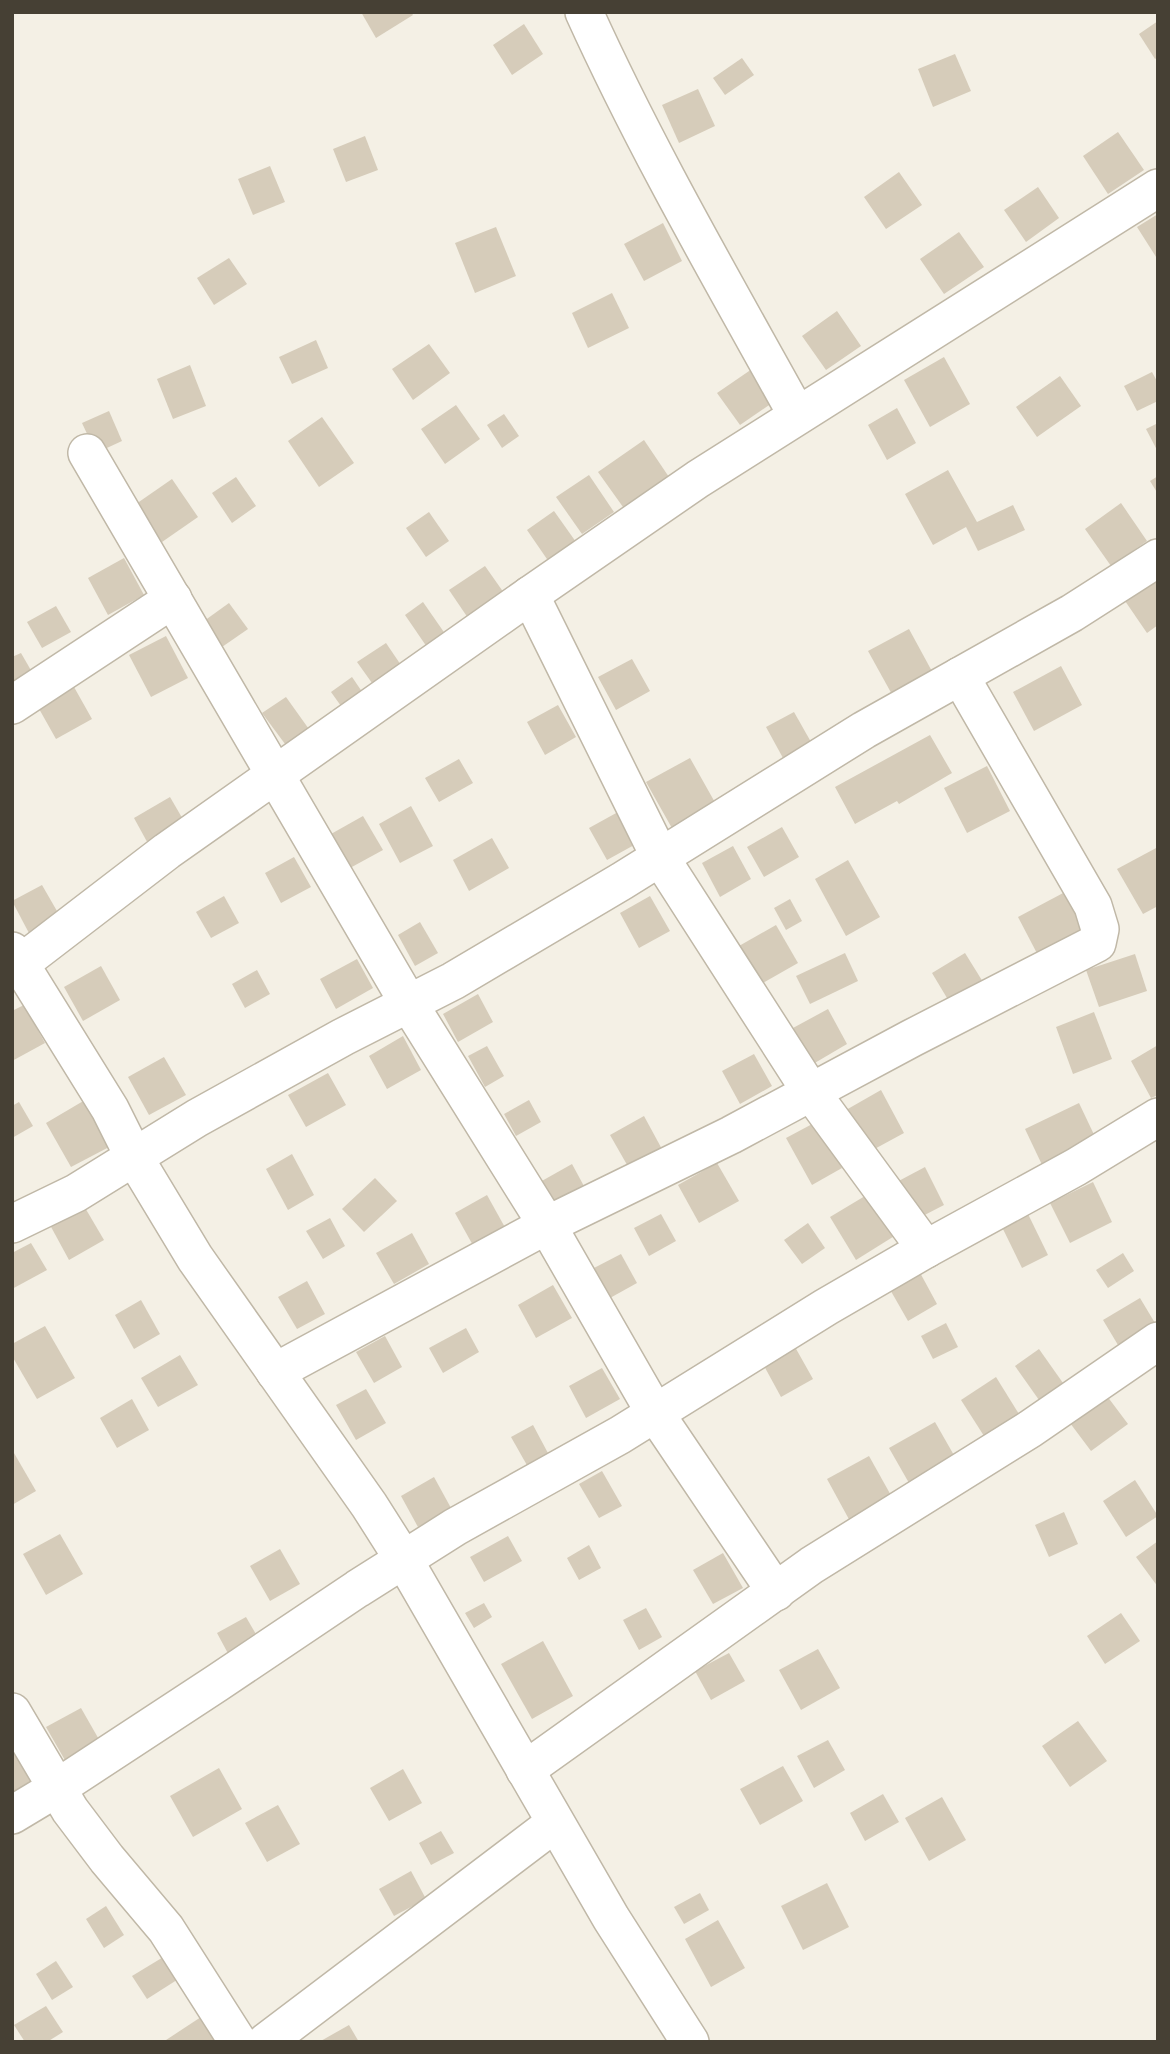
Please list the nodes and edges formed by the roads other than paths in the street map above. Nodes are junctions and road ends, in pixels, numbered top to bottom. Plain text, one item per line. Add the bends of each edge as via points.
1 (584, 12) edge
2 (1158, 188) edge
3 (797, 415) junction
4 (88, 453) dead end
5 (1158, 558) edge
6 (530, 595) junction
7 (173, 599) junction
8 (960, 676) junction
9 (12, 705) edge
10 (276, 776) junction
11 (660, 857) junction
12 (15, 962) edge
13 (409, 1003) junction
14 (811, 1092) junction
15 (1158, 1118) edge
16 (134, 1157) junction
17 (12, 1224) edge
18 (547, 1226) junction
19 (926, 1249) junction
20 (1158, 1341) edge
21 (275, 1372) junction
22 (655, 1413) junction
23 (404, 1560) junction
24 (776, 1592) junction
25 (12, 1712) edge
26 (525, 1770) junction
27 (57, 1788) junction
28 (12, 1815) edge
29 (555, 1823) junction
30 (238, 2042) edge
31 (266, 2042) edge
32 (690, 2042) edge

1 - 3 street via 615,81
2 - 3 street
3 - 6 street
4 - 7 street
5 - 8 street
6 - 10 street
6 - 11 street
7 - 9 street
7 - 10 street
8 - 11 street
8 - 14 street via 1093,906 1100,929 1097,943
10 - 12 street
10 - 13 street
11 - 13 street
11 - 14 street
12 - 16 street via 110,1110
13 - 16 street
13 - 18 street
14 - 18 street
14 - 19 street
15 - 19 street
16 - 17 street via 76,1193
16 - 21 street via 195,1258
18 - 21 street
18 - 22 street
19 - 22 street
20 - 24 street
21 - 23 street
22 - 23 street
22 - 24 street
23 - 26 street
23 - 27 street
24 - 26 street
25 - 27 street
26 - 29 street
27 - 28 street
27 - 30 street via 107,1859 166,1929
29 - 31 street
29 - 32 street

